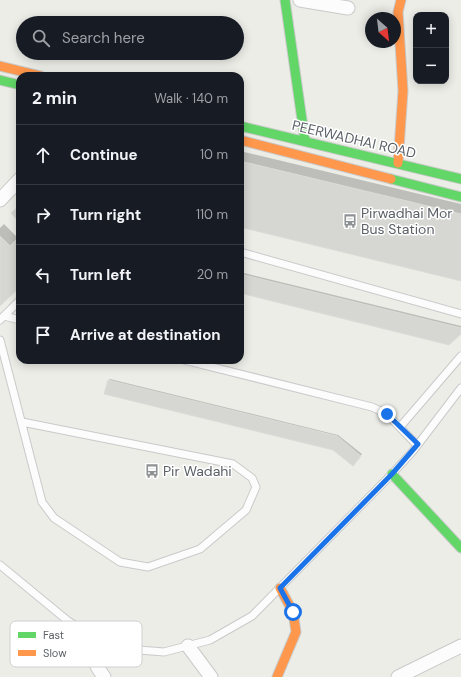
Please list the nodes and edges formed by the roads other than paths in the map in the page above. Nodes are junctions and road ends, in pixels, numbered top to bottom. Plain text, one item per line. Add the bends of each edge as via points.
1 (285, 0) edge
2 (300, 0) edge
3 (401, 0) edge
4 (348, 8) dead end
5 (0, 66) edge
6 (25, 72) edge
7 (0, 80) edge
8 (16, 84) edge
9 (244, 127) edge
10 (244, 141) edge
11 (305, 141) junction
12 (398, 163) junction
13 (461, 179) edge
14 (16, 183) edge
15 (461, 197) edge
16 (0, 200) edge
17 (244, 253) edge
18 (16, 304) edge
19 (461, 314) edge
20 (2, 318) edge
21 (16, 320) edge
22 (0, 340) edge
23 (461, 356) edge
24 (200, 364) edge
25 (461, 388) edge
26 (22, 422) junction
27 (400, 427) junction
28 (418, 444) junction
29 (392, 474) junction
30 (461, 548) edge
31 (0, 565) edge
32 (280, 588) junction
33 (68, 621) edge
34 (188, 646) junction
35 (461, 646) edge
36 (142, 650) edge
37 (97, 667) edge
38 (104, 677) edge
39 (211, 677) edge
40 (277, 677) edge
41 (398, 677) edge

1 - 11 main road
2 - 4 street
3 - 12 main road via 398,12 403,91
5 - 6 main road
7 - 8 main road
9 - 11 main road, PEERWADHAI ROAD
10 - 15 main road
11 - 12 main road, PEERWADHAI ROAD
12 - 13 main road, PEERWADHAI ROAD
14 - 16 street
17 - 19 lane
18 - 20 lane
20 - 21 lane
22 - 26 lane
23 - 27 lane
24 - 27 lane via 372,406 387,414
25 - 28 lane
26 - 26 lane via 42,502 54,518 120,562 148,567 200,548 246,510 256,487 252,478 233,464
27 - 28 lane
28 - 29 lane
29 - 30 main road
29 - 32 lane
31 - 33 lane
32 - 34 lane via 252,616 210,640
32 - 40 main road via 293,612 296,632
34 - 36 lane via 164,652
34 - 39 street
35 - 41 street
37 - 38 street

